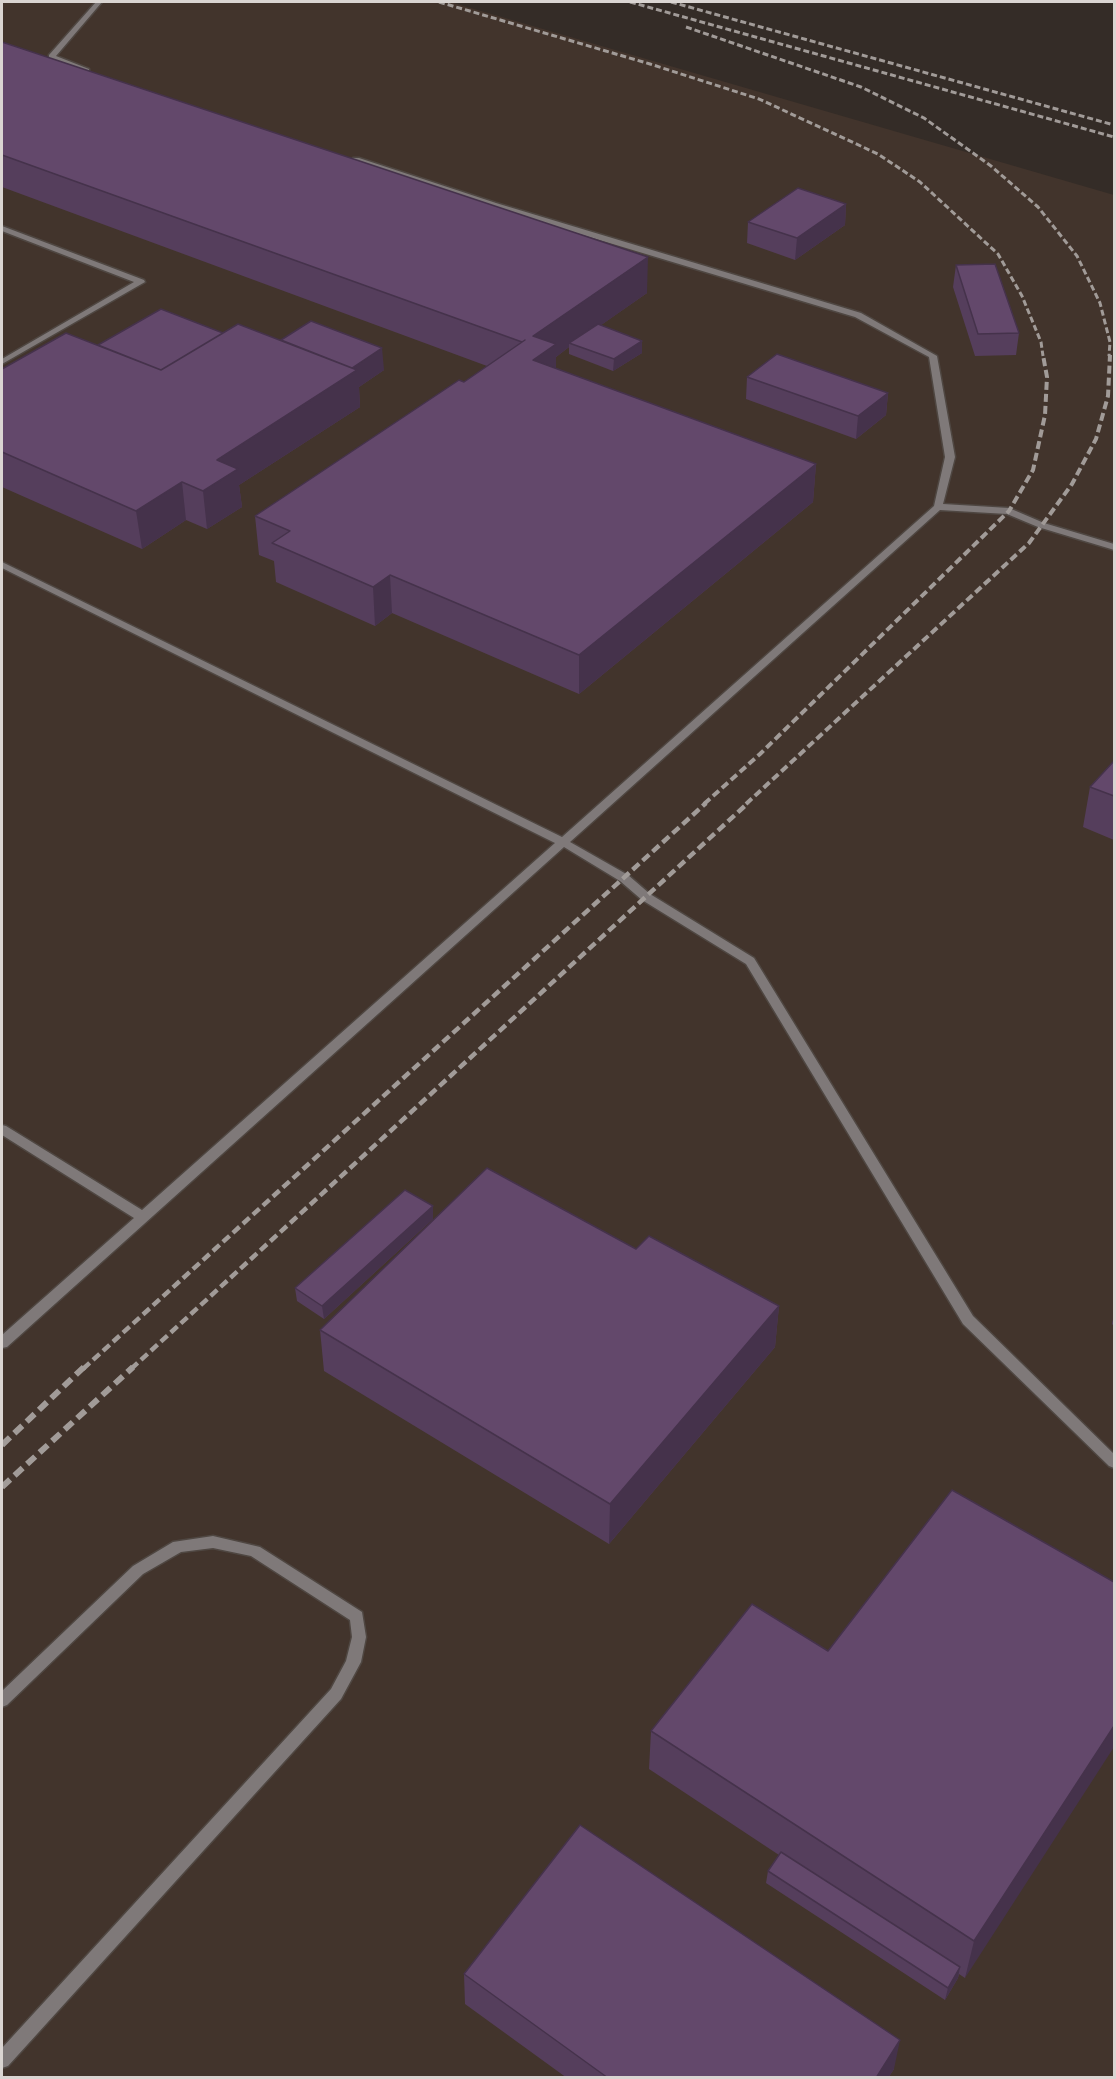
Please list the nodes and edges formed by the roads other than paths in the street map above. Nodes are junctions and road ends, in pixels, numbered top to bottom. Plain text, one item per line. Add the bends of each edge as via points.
1 (99, 2) edge
2 (92, 73) edge
3 (348, 157) edge
4 (2, 228) edge
5 (2, 362) edge
6 (938, 507) junction
7 (1114, 547) edge
8 (2, 565) edge
9 (563, 842) junction
10 (2, 1129) edge
11 (143, 1217) junction
12 (2, 1344) edge
13 (1114, 1462) edge
14 (2, 1700) edge
15 (2, 2060) edge

1 - 2 lane via 52,57
3 - 6 lane via 858,315 933,356 950,457
4 - 5 lane via 141,282
6 - 7 lane via 1009,511
6 - 9 lane
8 - 9 lane
9 - 11 lane
9 - 13 lane via 750,961 968,1320
10 - 11 lane
11 - 12 lane
14 - 15 lane via 138,1570 178,1546 213,1542 255,1551 357,1617 359,1637 353,1662 336,1694

